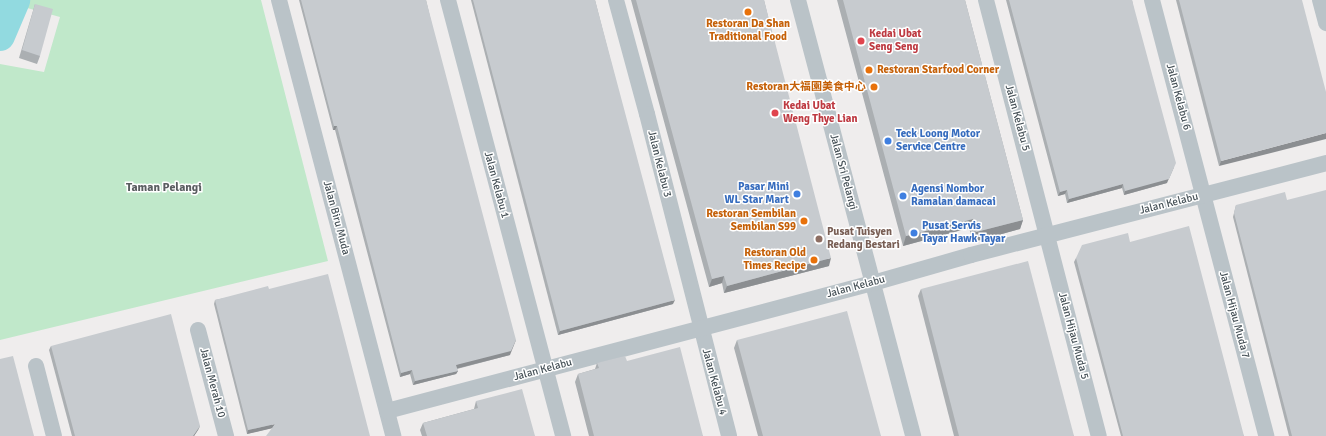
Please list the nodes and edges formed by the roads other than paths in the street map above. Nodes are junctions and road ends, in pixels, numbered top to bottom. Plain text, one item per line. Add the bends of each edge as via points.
1 (279, 0) edge
2 (448, 0) edge
3 (616, 0) edge
4 (798, 0) edge
5 (986, 0) edge
6 (1152, 0) edge
7 (1320, 0) edge
8 (1326, 23) edge
9 (1326, 163) edge
10 (1203, 195) junction
11 (1047, 235) junction
12 (873, 283) junction
13 (700, 328) junction
14 (198, 330) dead end
15 (36, 366) dead end
16 (545, 369) junction
17 (387, 411) junction
18 (54, 436) edge
19 (226, 436) edge
20 (393, 436) edge
21 (563, 436) edge
22 (728, 436) edge
23 (913, 436) edge
24 (1100, 436) edge
25 (1266, 436) edge

1 - 17 street, Jalan Biru Muda
2 - 16 street, Jalan Kelabu 1
3 - 13 street, Jalan Kelabu 3
4 - 12 street, Jalan Sri Pelangi
5 - 11 street, Jalan Kelabu 5
6 - 10 street, Jalan Kelabu 6
7 - 8 street
9 - 10 street, Jalan Kelabu
10 - 11 street, Jalan Kelabu
10 - 25 street, Jalan Hijau Muda 7
11 - 12 street, Jalan Kelabu
11 - 24 street, Jalan Hijau Muda 5
12 - 13 street, Jalan Kelabu
12 - 23 street, Jalan Sri Pelangi
13 - 16 street, Jalan Kelabu
13 - 22 street, Jalan Kelabu 4
14 - 19 street, Jalan Merah 10
15 - 18 street
16 - 17 street, Jalan Kelabu
16 - 21 street, Jalan Kelabu 1
17 - 20 street, Jalan Biru Muda

